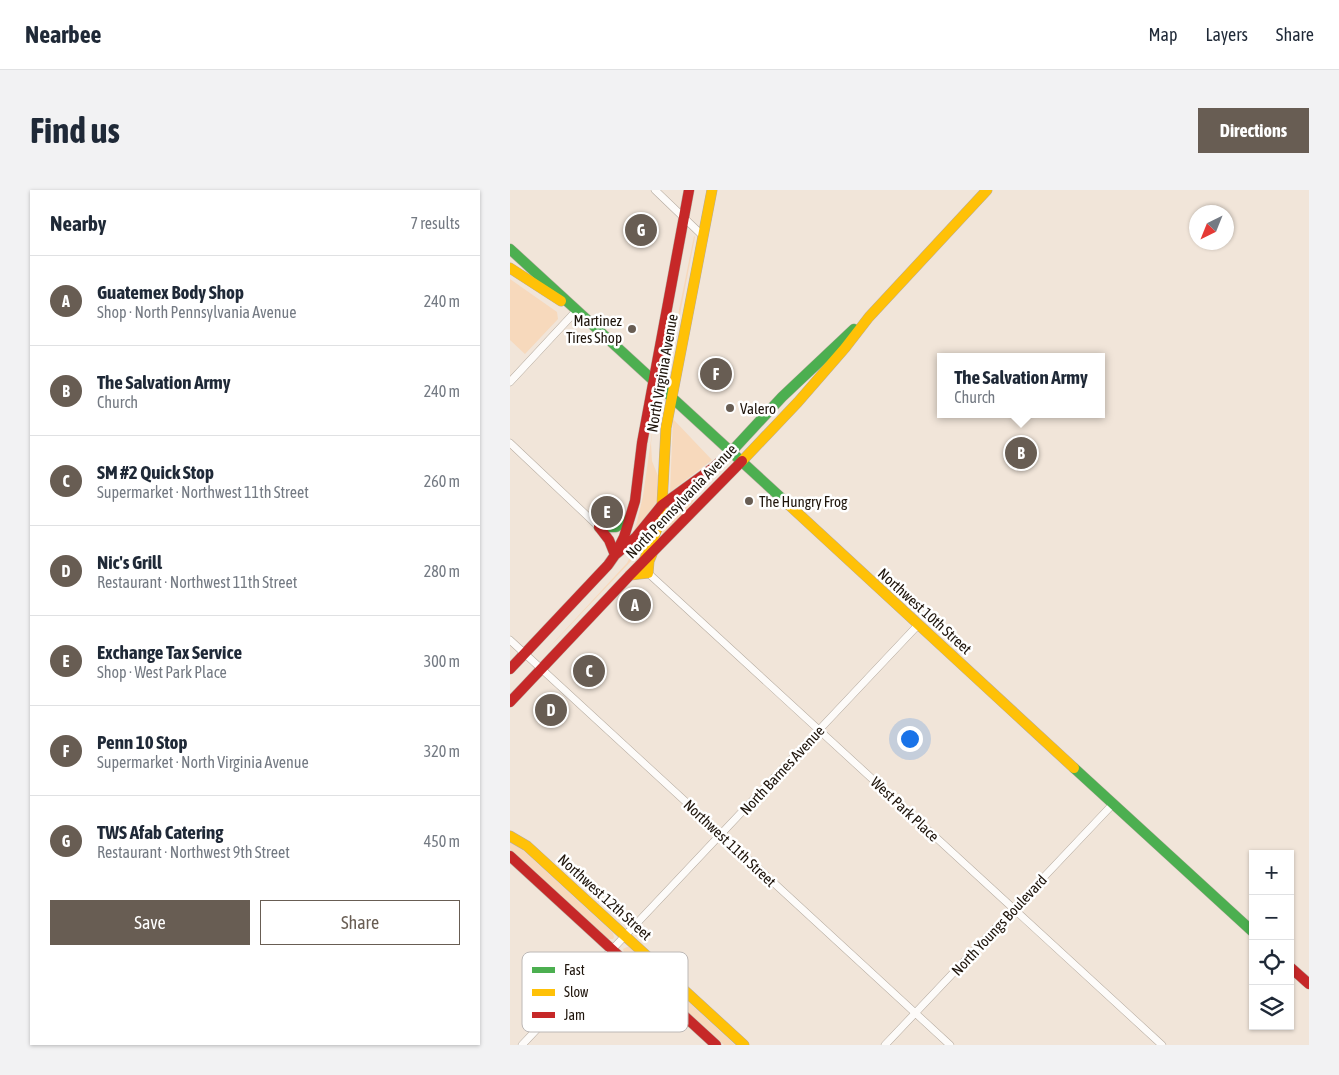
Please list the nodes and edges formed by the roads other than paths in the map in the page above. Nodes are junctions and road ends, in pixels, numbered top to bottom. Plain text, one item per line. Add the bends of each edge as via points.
1 (655, 190) edge
2 (688, 190) edge
3 (712, 190) edge
4 (987, 190) edge
5 (683, 217) junction
6 (703, 236) junction
7 (510, 249) edge
8 (510, 268) edge
9 (576, 311) junction
10 (868, 316) junction
11 (653, 380) junction
12 (510, 382) edge
13 (672, 397) junction
14 (510, 444) edge
15 (731, 452) junction
16 (742, 461) junction
17 (662, 505) junction
18 (630, 517) junction
19 (599, 527) junction
20 (652, 552) junction
21 (615, 555) junction
22 (644, 561) junction
23 (648, 573) junction
24 (630, 575) junction
25 (918, 626) junction
26 (510, 640) edge
27 (524, 654) junction
28 (541, 669) junction
29 (510, 670) edge
30 (510, 702) edge
31 (820, 730) junction
32 (1113, 804) junction
33 (721, 834) junction
34 (510, 836) edge
35 (510, 856) edge
36 (1014, 908) junction
37 (1249, 928) edge
38 (625, 936) junction
39 (612, 950) joint
40 (642, 952) edge
41 (1294, 971) edge
42 (1309, 984) edge
43 (688, 994) edge
44 (915, 1013) junction
45 (688, 1019) edge
46 (534, 1032) edge
47 (522, 1045) edge
48 (716, 1045) edge
49 (744, 1045) edge
50 (885, 1045) edge
51 (950, 1045) edge
52 (1162, 1045) edge

1 - 5 street
2 - 5 main road, North Virginia Avenue
3 - 6 main road, North Virginia Avenue
4 - 10 main road, North Pennsylvania Avenue
5 - 6 street
5 - 11 main road, North Virginia Avenue
6 - 13 main road, North Virginia Avenue
7 - 9 main road, Northwest 10th Street
8 - 9 main road, Northwest 10th Street
9 - 11 main road, Northwest 10th Street
9 - 12 street
10 - 15 main road, North Pennsylvania Avenue via 807,373
10 - 16 main road, North Pennsylvania Avenue via 845,348
11 - 13 main road, Northwest 10th Street
11 - 18 main road, North Virginia Avenue
13 - 15 main road, Northwest 10th Street
13 - 17 main road, North Virginia Avenue
14 - 19 street
15 - 16 main road, Northwest 10th Street
15 - 17 main road, North Pennsylvania Avenue
16 - 20 main road, North Pennsylvania Avenue
16 - 25 main road, Northwest 10th Street
17 - 21 main road, North Pennsylvania Avenue via 636,537
17 - 22 main road, North Virginia Avenue via 659,524
18 - 19 main road via 618,528
18 - 21 main road, North Virginia Avenue
19 - 21 main road
20 - 22 main road, North Pennsylvania Avenue
20 - 23 main road
21 - 27 main road, North Pennsylvania Avenue
22 - 24 main road, North Pennsylvania Avenue
23 - 24 main road
23 - 31 street, West Park Place
24 - 28 main road, North Pennsylvania Avenue
25 - 31 street, North Barnes Avenue
25 - 32 main road, Northwest 10th Street
26 - 27 street, Northwest 11th Street
27 - 28 street, Northwest 11th Street
27 - 29 main road, North Pennsylvania Avenue
28 - 30 main road, North Pennsylvania Avenue
28 - 33 street, Northwest 11th Street
31 - 33 street, North Barnes Avenue
31 - 36 street, West Park Place
32 - 36 street, North Youngs Boulevard
32 - 37 main road, Northwest 10th Street
33 - 38 street, North Barnes Avenue
33 - 44 street, Northwest 11th Street
34 - 38 main road, Northwest 12th Street via 527,846
35 - 39 main road
36 - 44 street, North Youngs Boulevard
36 - 52 street, West Park Place
38 - 39 street, North Barnes Avenue
38 - 40 main road, Northwest 12th Street
41 - 42 main road
43 - 49 main road, Northwest 12th Street
44 - 50 street, North Youngs Boulevard
44 - 51 street, Northwest 11th Street
45 - 48 main road
46 - 47 street, North Barnes Avenue

